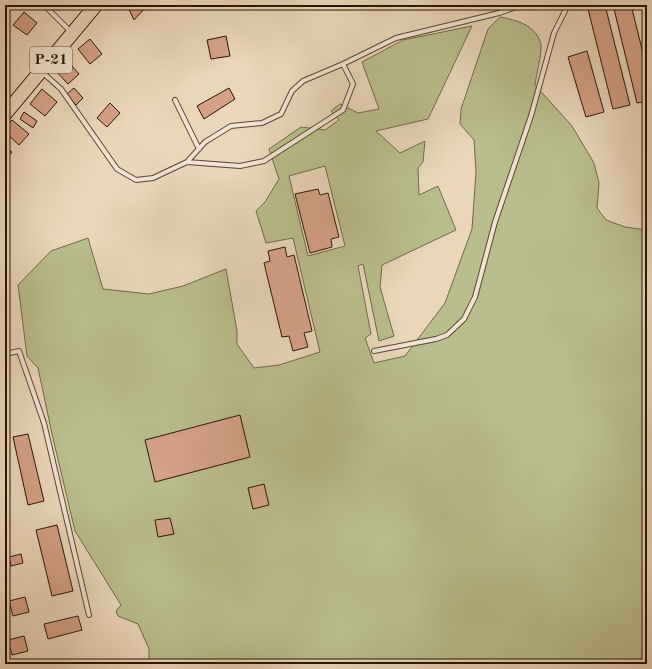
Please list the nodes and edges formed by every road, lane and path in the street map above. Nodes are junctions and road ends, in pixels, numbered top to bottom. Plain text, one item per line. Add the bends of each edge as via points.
1 (44, 5) edge
2 (96, 5) edge
3 (522, 5) edge
4 (568, 5) edge
5 (73, 33) junction
6 (343, 64) junction
7 (42, 71) junction
8 (175, 100) dead end
9 (5, 114) edge
10 (199, 149) junction
11 (187, 162) junction
12 (374, 351) dead end
13 (5, 354) edge
14 (89, 615) dead end

1 - 5 lane
2 - 5 main road, Р-21
3 - 6 lane via 396,38
4 - 12 lane via 554,33 531,116 495,222 475,297 464,319 442,337
5 - 7 main road, Р-21
6 - 10 lane via 300,84 292,91 281,114 262,123 231,126 205,142
6 - 11 lane via 353,84 343,110 264,161 240,166
7 - 9 main road, Р-21
7 - 11 lane via 61,89 117,169 125,175 136,180 153,178
8 - 10 lane
10 - 11 lane
13 - 14 lane via 19,351 44,423

